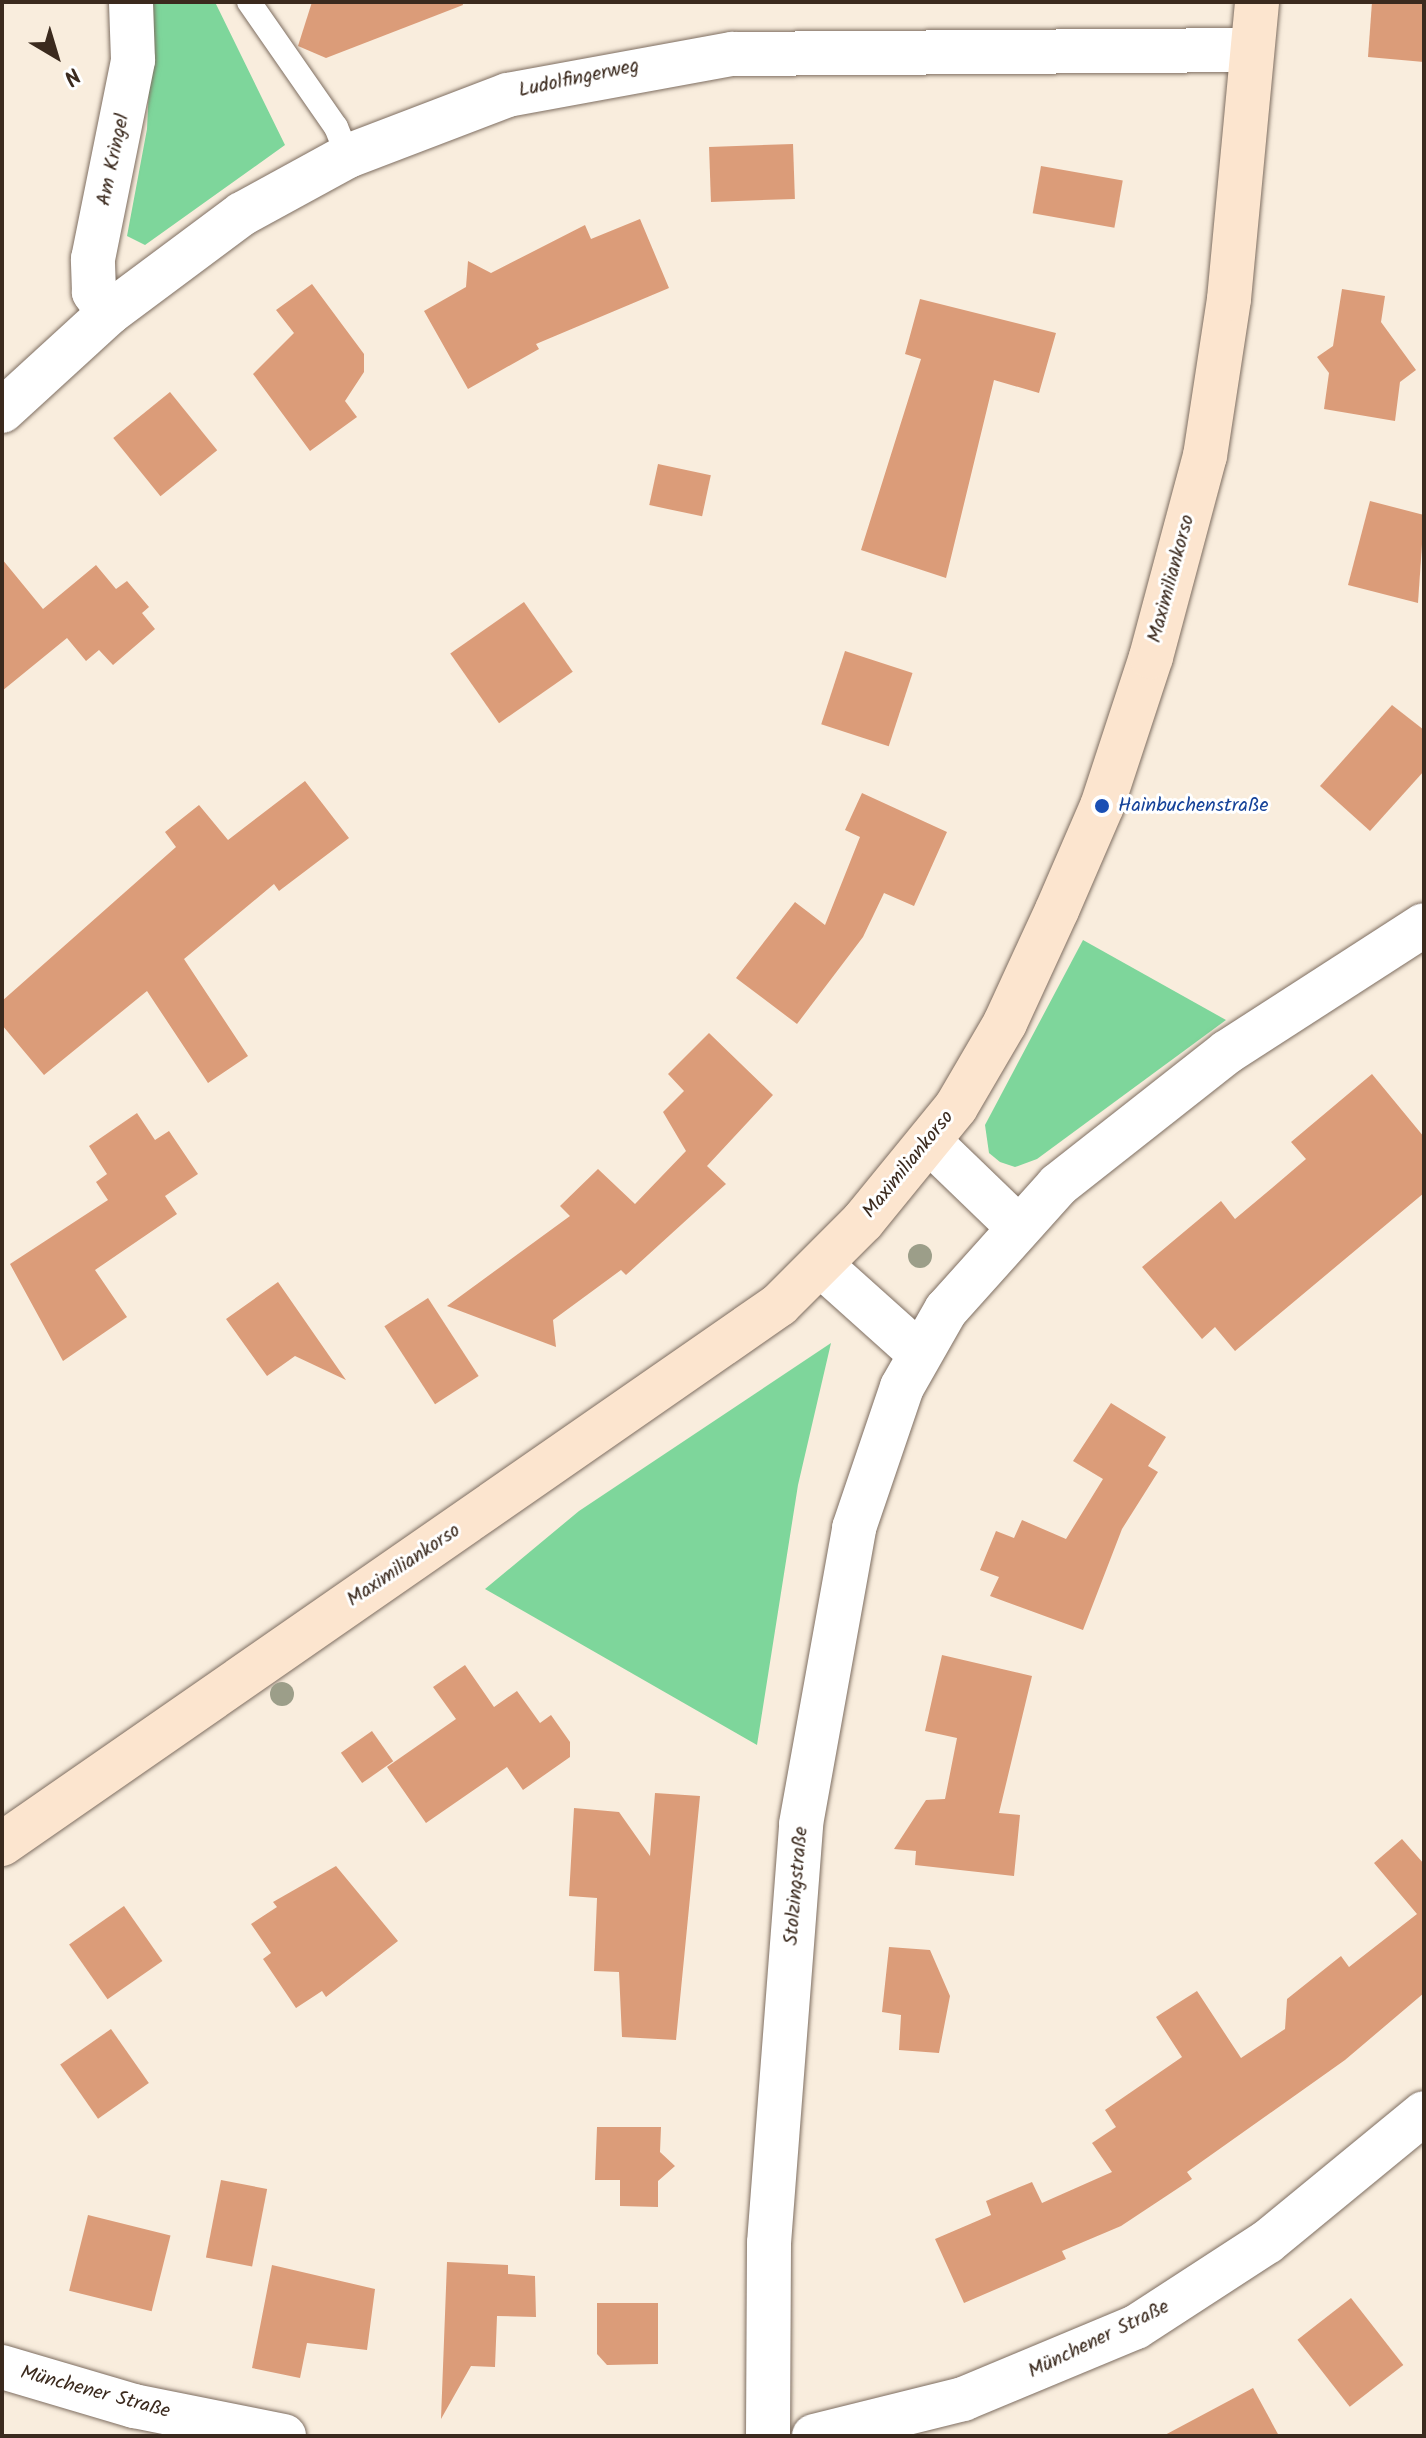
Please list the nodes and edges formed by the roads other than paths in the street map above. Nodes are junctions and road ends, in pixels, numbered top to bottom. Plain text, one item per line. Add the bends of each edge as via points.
1 (131, 2) edge
2 (249, 2) edge
3 (1257, 2) edge
4 (1252, 50) junction
5 (348, 156) junction
6 (109, 313) junction
7 (2, 411) edge
8 (1424, 925) edge
9 (931, 1143) junction
10 (1016, 1225) junction
11 (822, 1266) junction
12 (918, 1352) junction
13 (2, 1844) edge
14 (1424, 2113) edge
15 (2, 2367) edge
16 (925, 2423) edge
17 (284, 2436) edge
18 (768, 2436) edge
19 (814, 2436) edge

1 - 6 street, Am Kringel via 133,60 93,259 94,292
2 - 5 lane
3 - 4 street, Maximiliankorso
4 - 5 street, Ludolfingerweg via 732,54 508,95
4 - 9 street, Maximiliankorso via 1229,299 1205,456 1151,657 1102,806 1041,947 1005,1023
5 - 6 street, Ludolfingerweg via 242,214
6 - 7 street, Ludolfingerweg
8 - 10 street via 1227,1052
9 - 10 street
9 - 11 street, Maximiliankorso
10 - 12 street, Stolzingstraße
11 - 12 street
11 - 13 street, Maximiliankorso via 623,1417
12 - 18 street, Stolzingstraße via 854,1528 801,1824 769,2243
14 - 16 street, Münchener Straße via 1203,2288
15 - 17 street, Münchener Straße via 134,2406
16 - 19 street, Münchener Straße

